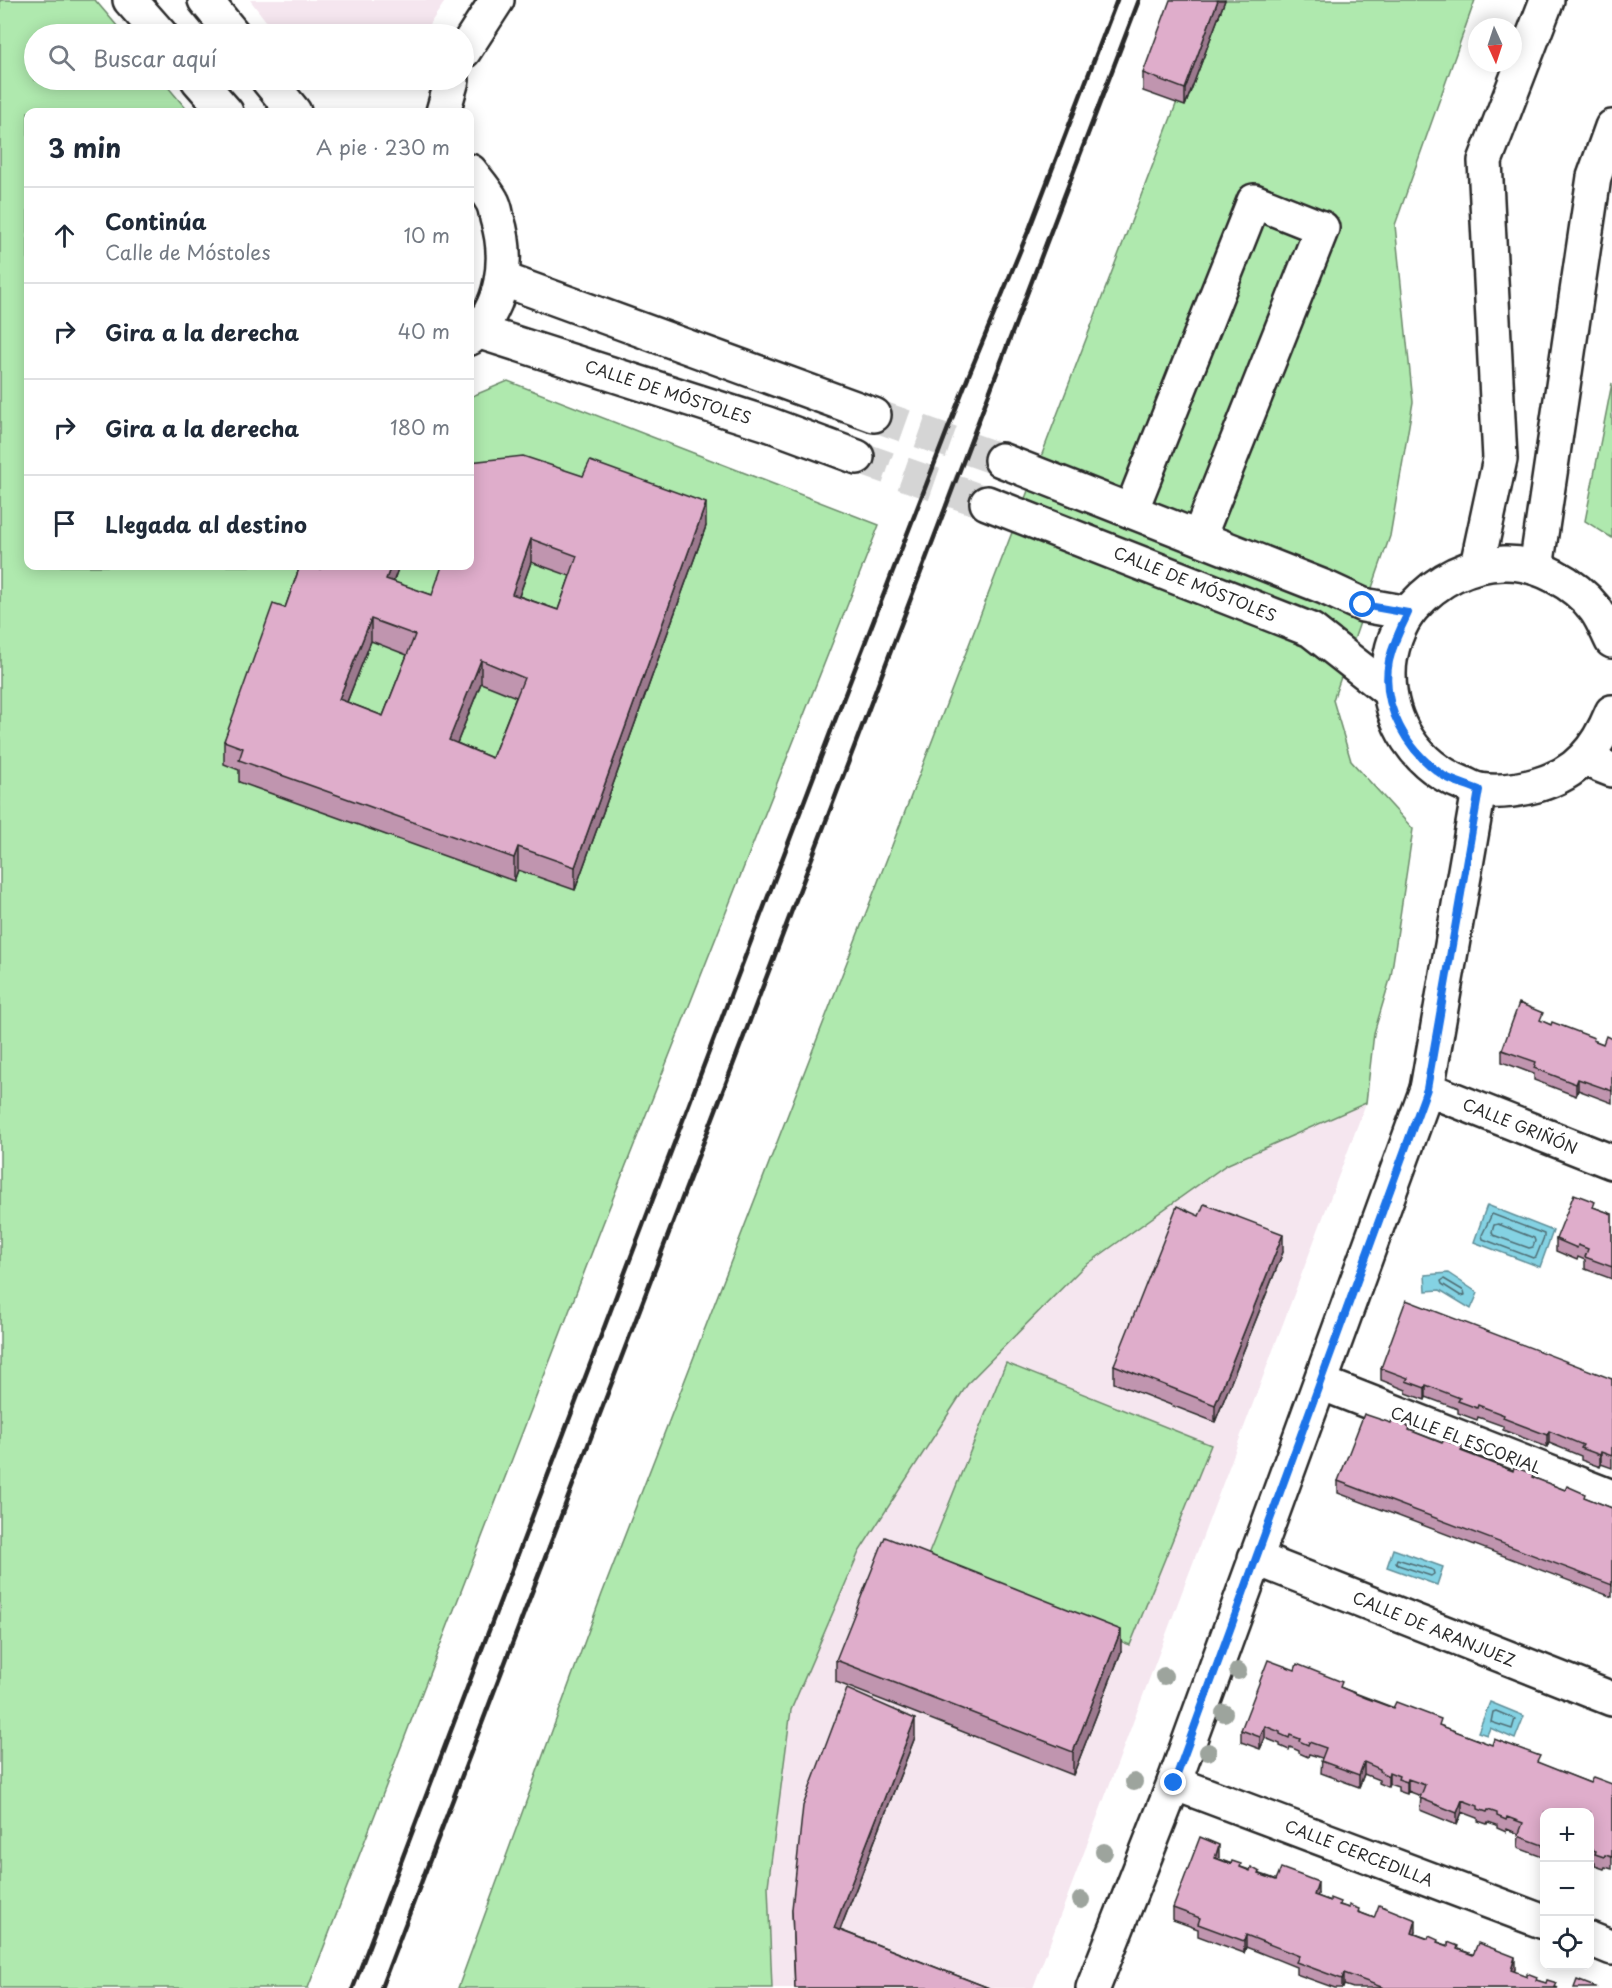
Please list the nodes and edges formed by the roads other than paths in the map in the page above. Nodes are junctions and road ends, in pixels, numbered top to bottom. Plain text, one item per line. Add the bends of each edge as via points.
1 (130, 0) edge
2 (205, 0) edge
3 (497, 0) edge
4 (1547, 0) edge
5 (151, 24) edge
6 (225, 24) edge
7 (474, 36) edge
8 (207, 90) edge
9 (276, 90) edge
10 (449, 90) edge
11 (222, 108) edge
12 (291, 108) edge
13 (444, 108) edge
14 (1612, 127) edge
15 (474, 176) edge
16 (1603, 181) edge
17 (502, 279) junction
18 (474, 333) edge
19 (474, 334) edge
20 (874, 415) tunnel mouth
21 (857, 457) tunnel mouth
22 (1002, 460) tunnel mouth
23 (987, 503) tunnel mouth
24 (1131, 511) junction
25 (1199, 537) junction
26 (1477, 566) junction
27 (1536, 568) junction
28 (1408, 613) junction
29 (1612, 641) edge
30 (1389, 691) junction
31 (1612, 712) edge
32 (1598, 765) edge
33 (1479, 790) junction
34 (1427, 1089) junction
35 (1612, 1162) edge
36 (1321, 1383) junction
37 (1612, 1497) edge
38 (1255, 1558) junction
39 (1612, 1699) edge
40 (1174, 1783) junction
41 (1540, 1920) edge
42 (1594, 1941) edge
43 (1612, 1948) edge
44 (1093, 1988) edge

1 - 5 street
2 - 6 street
3 - 7 street
4 - 26 street via 1485,161 1500,459
8 - 11 street
9 - 12 street
10 - 13 street
14 - 16 street
15 - 17 street via 492,201 504,239
16 - 27 street
17 - 18 street via 493,307
17 - 20 street
19 - 21 street, CALLE DE MÓSTOLES via 768,424
22 - 24 street
23 - 30 street, CALLE DE MÓSTOLES via 1311,630
24 - 25 street
24 - 25 street via 1254,201 1322,228
25 - 28 street via 1363,605
26 - 27 street via 1507,563
26 - 28 street via 1450,576 1427,592
27 - 29 street via 1569,584 1586,600
28 - 30 street via 1395,638 1389,664
30 - 33 street via 1398,725 1418,755 1446,777
31 - 32 street via 1602,735
32 - 33 street via 1517,791
33 - 34 street
34 - 35 street, CALLE GRIÑÓN
34 - 36 street
36 - 37 street, CALLE EL ESCORIAL
36 - 38 street
38 - 39 street, CALLE DE ARANJUEZ
38 - 40 street
40 - 41 street, CALLE CERCEDILLA
40 - 44 street
42 - 43 street

